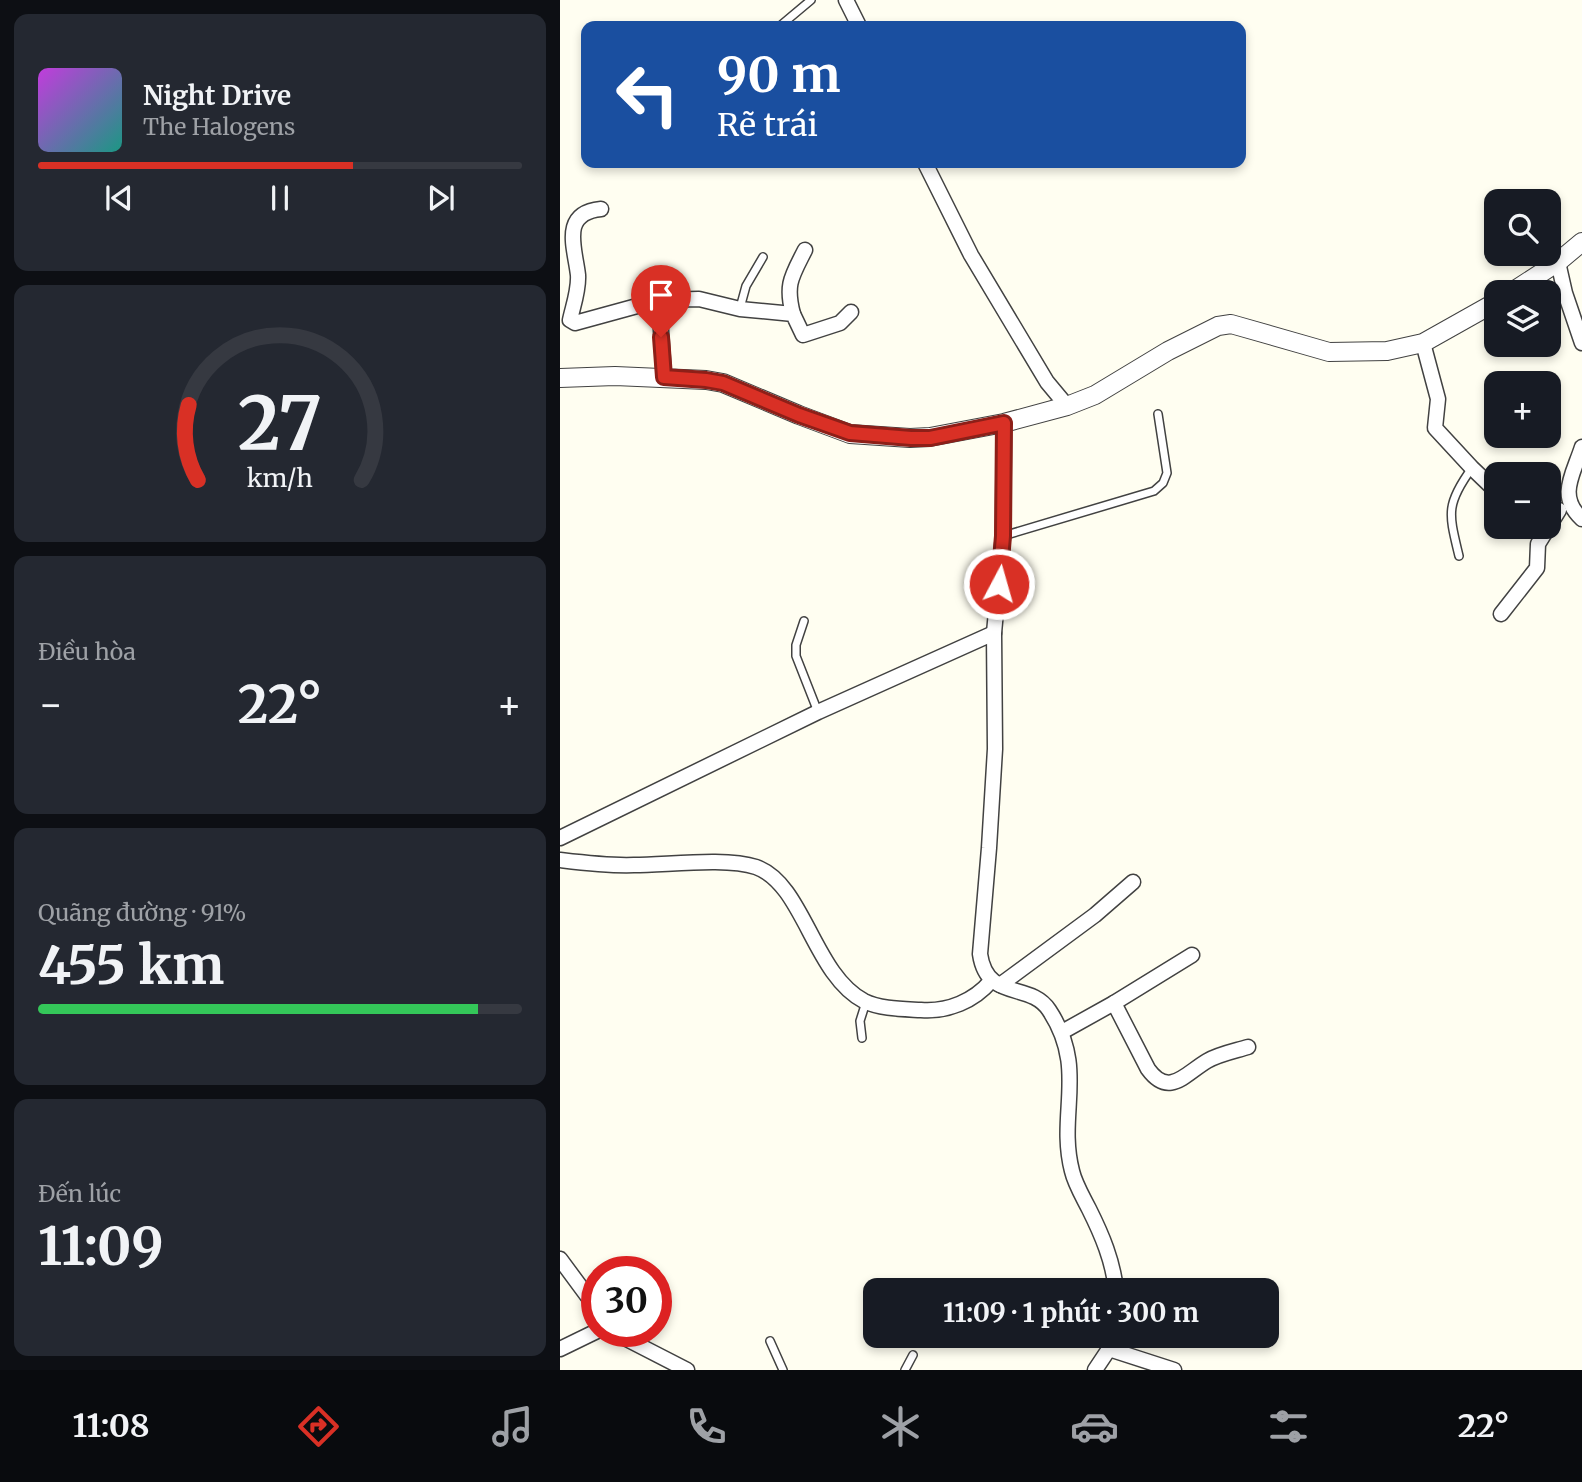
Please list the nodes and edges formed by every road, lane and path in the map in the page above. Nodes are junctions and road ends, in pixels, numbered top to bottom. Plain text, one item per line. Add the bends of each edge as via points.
1 (811, 0) edge
2 (846, 0) edge
3 (786, 21) edge
4 (856, 21) edge
5 (928, 168) edge
6 (601, 209) dead end
7 (1582, 243) edge
8 (805, 250) dead end
9 (763, 257) dead end
10 (1561, 260) edge
11 (1552, 266) edge
12 (1559, 266) edge
13 (1531, 280) edge
14 (659, 300) junction
15 (740, 309) junction
16 (1484, 310) edge
17 (851, 312) dead end
18 (793, 314) junction
19 (1423, 343) junction
20 (1582, 343) edge
21 (664, 377) junction
22 (560, 378) edge
23 (1067, 407) junction
24 (1158, 414) dead end
25 (1004, 423) junction
26 (1582, 447) edge
27 (1472, 468) junction
28 (1484, 480) edge
29 (1565, 512) edge
30 (1003, 536) junction
31 (1459, 556) dead end
32 (1501, 614) dead end
33 (804, 621) dead end
34 (993, 633) junction
35 (818, 712) junction
36 (560, 838) edge
37 (560, 860) edge
38 (1133, 882) dead end
39 (1192, 955) dead end
40 (996, 983) junction
41 (866, 1002) junction
42 (1114, 1003) junction
43 (1062, 1032) junction
44 (862, 1038) dead end
45 (1248, 1047) dead end
46 (560, 1259) edge
47 (1115, 1278) edge
48 (581, 1287) edge
49 (581, 1339) edge
50 (770, 1341) dead end
51 (642, 1347) edge
52 (1107, 1348) edge
53 (1124, 1348) edge
54 (560, 1349) edge
55 (913, 1355) dead end
56 (687, 1370) edge
57 (783, 1370) edge
58 (905, 1370) edge
59 (1095, 1370) edge
60 (1174, 1370) edge

1 - 3 lane
2 - 4 street
5 - 23 street via 971,255 1047,382
6 - 14 street via 587,210 574,227 572,253 578,286 570,320 575,323
7 - 10 street
8 - 18 street via 790,279
9 - 15 lane via 746,286
11 - 13 street
12 - 20 street
14 - 15 street via 699,299
14 - 21 street
15 - 18 street
16 - 19 street
17 - 18 street via 840,323 803,335
19 - 23 street via 1387,351 1329,352 1231,324 1218,326
19 - 27 street via 1438,399 1435,428
21 - 22 street
21 - 25 street via 723,383 850,433 930,438
23 - 25 street
24 - 30 lane via 1167,473 1163,484 1154,491
25 - 30 street
26 - 29 street
27 - 28 street
27 - 31 lane via 1453,497 1450,514
29 - 32 street via 1538,544 1537,568
30 - 34 street
33 - 35 lane via 796,656
34 - 35 street
34 - 40 street via 995,750 980,954 981,964
35 - 36 street
37 - 41 street via 739,864 767,872 795,906 832,972 847,990
38 - 40 street via 1095,915
39 - 42 street
40 - 41 street via 959,1004 935,1011
40 - 43 street via 1044,1003
41 - 44 lane via 860,1021
42 - 43 street
42 - 45 street via 1148,1069 1162,1082 1178,1082 1209,1059
43 - 47 street via 1071,1074 1072,1171
46 - 48 street
49 - 54 street
50 - 57 lane
51 - 56 street
52 - 59 street
53 - 60 street
55 - 58 lane

